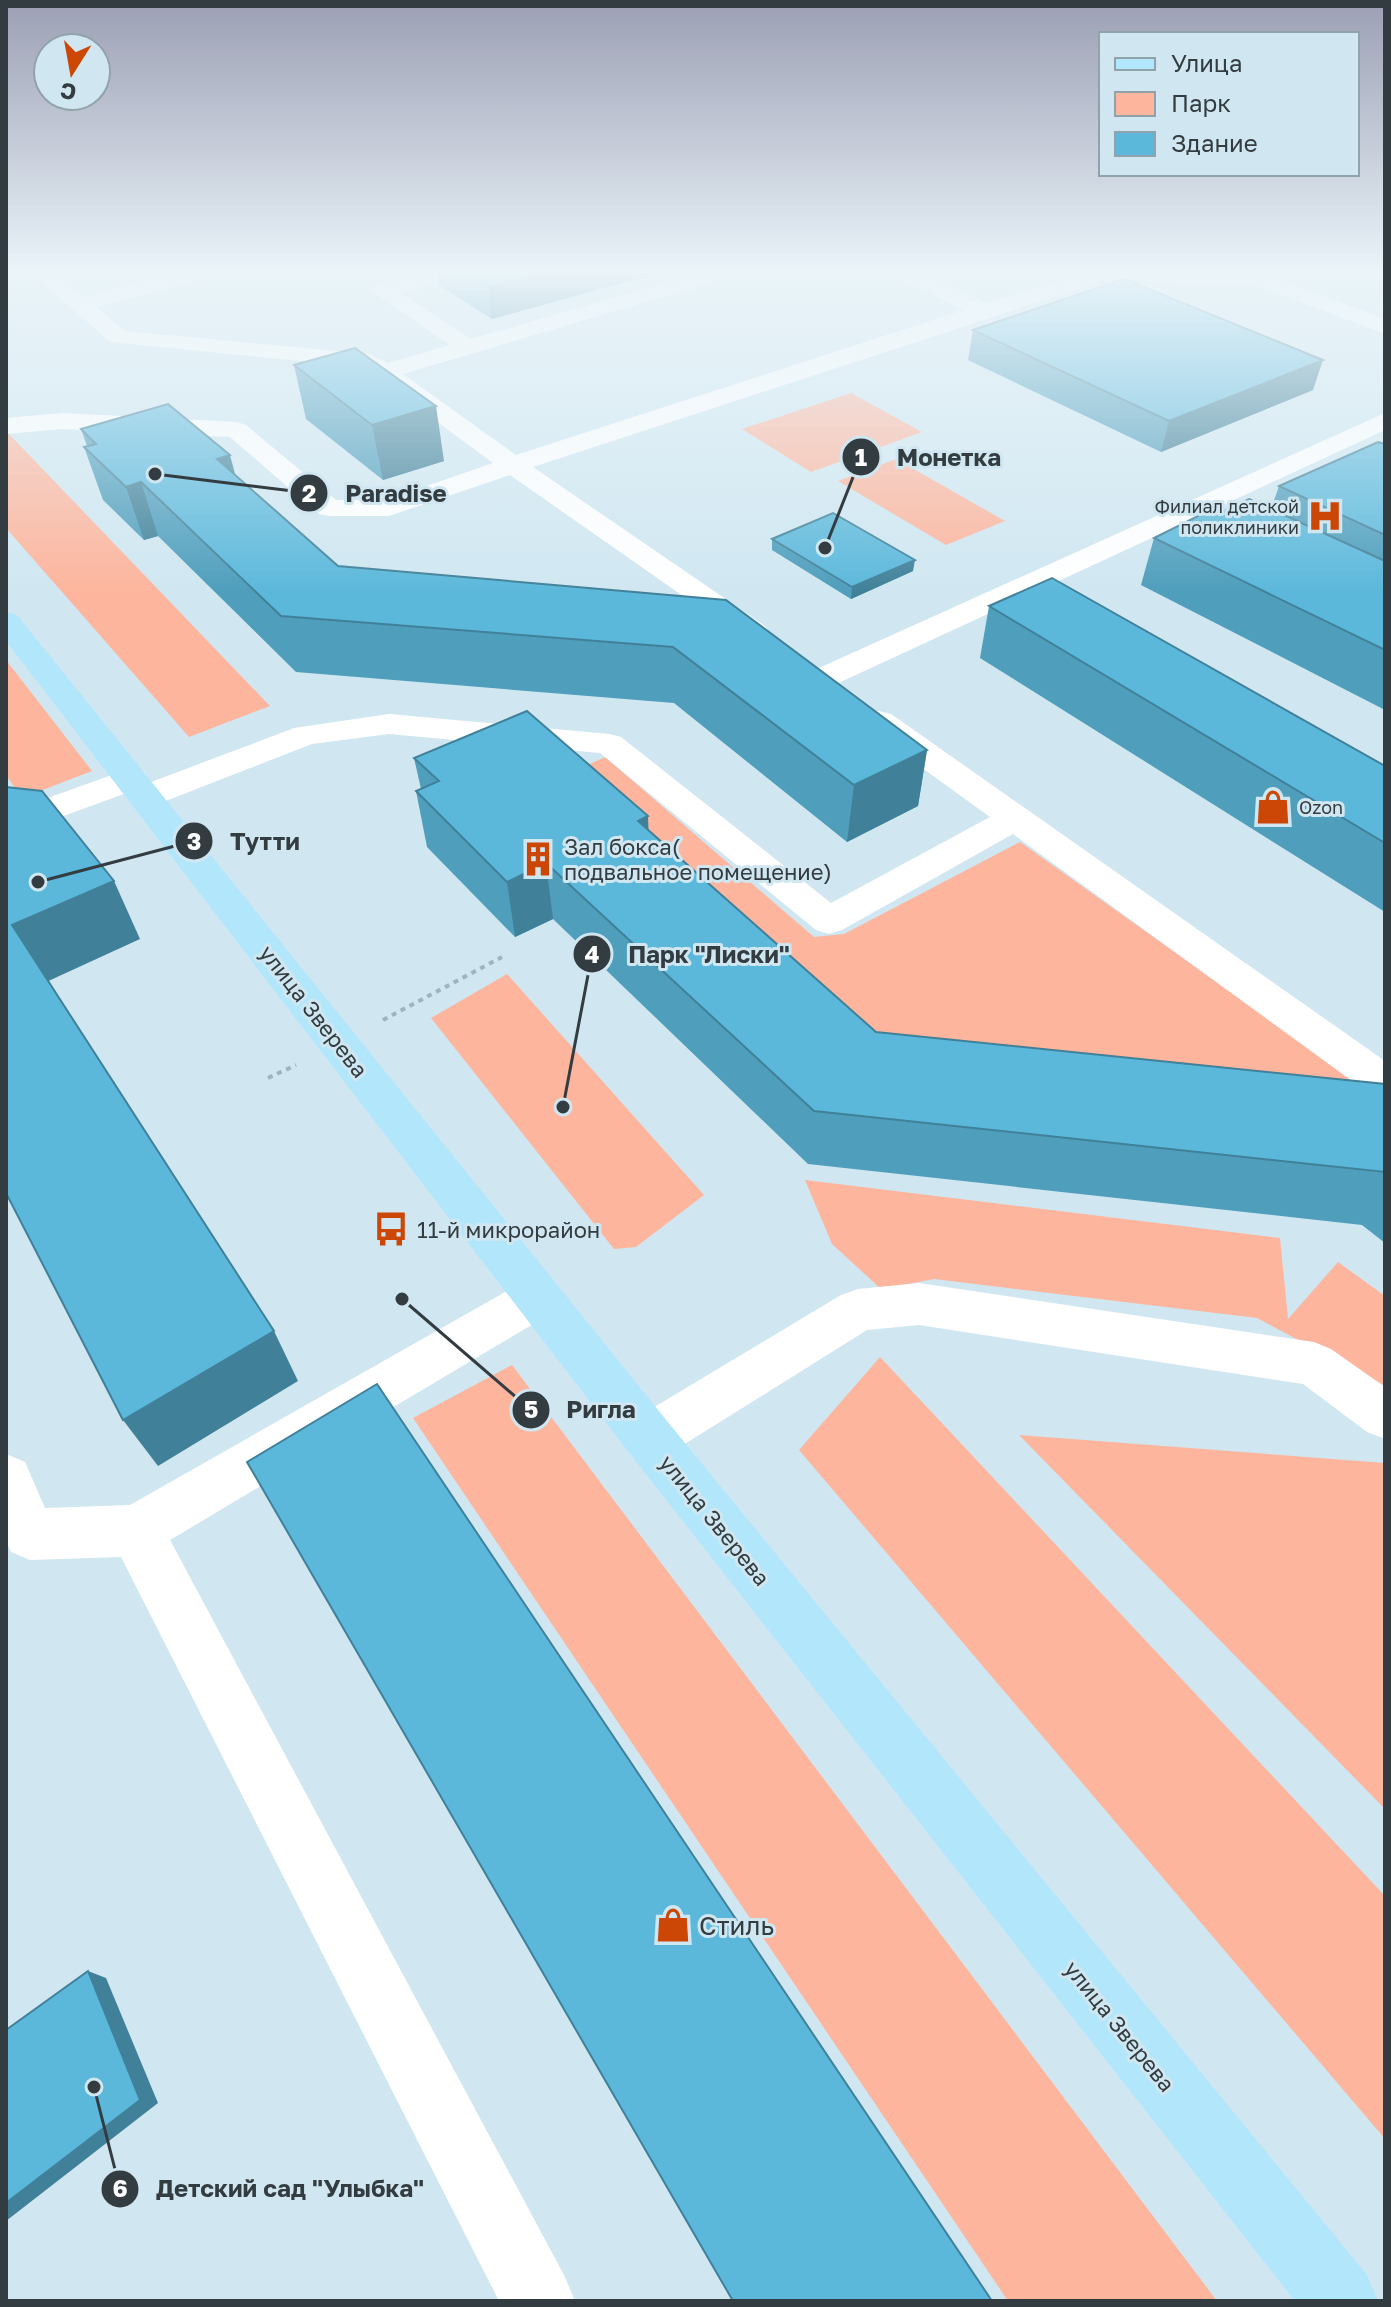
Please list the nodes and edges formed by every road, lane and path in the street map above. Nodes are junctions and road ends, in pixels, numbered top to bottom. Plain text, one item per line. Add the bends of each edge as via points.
1 (392, 378) edge
2 (780, 378) edge
3 (1385, 421) edge
4 (6, 426) edge
5 (1313, 455) junction
6 (513, 465) junction
7 (1342, 467) edge
8 (1189, 511) junction
9 (1217, 525) edge
10 (1041, 579) junction
11 (1069, 594) edge
12 (6, 621) edge
13 (821, 679) junction
14 (139, 788) junction
15 (1013, 819) junction
16 (6, 826) edge
17 (1385, 1083) edge
18 (538, 1297) junction
19 (1385, 1416) edge
20 (649, 1438) junction
21 (6, 1479) edge
22 (136, 1531) junction
23 (538, 2301) edge
24 (1341, 2301) edge

1 - 6 lane
2 - 6 lane
3 - 5 lane
4 - 6 lane via 62,421 237,430 329,508 389,508
5 - 7 lane
5 - 8 lane
6 - 13 lane
8 - 9 lane
8 - 10 lane
10 - 11 lane
10 - 13 lane
12 - 14 main road, улица Зверева
13 - 15 lane
14 - 15 lane via 306,735 389,724 609,744 829,921
14 - 16 lane
14 - 18 main road, улица Зверева
15 - 17 lane
18 - 20 main road, улица Зверева
18 - 22 lane
19 - 20 lane via 1314,1364 919,1304 858,1310
20 - 24 main road, улица Зверева
21 - 22 lane via 30,1534
22 - 23 lane

